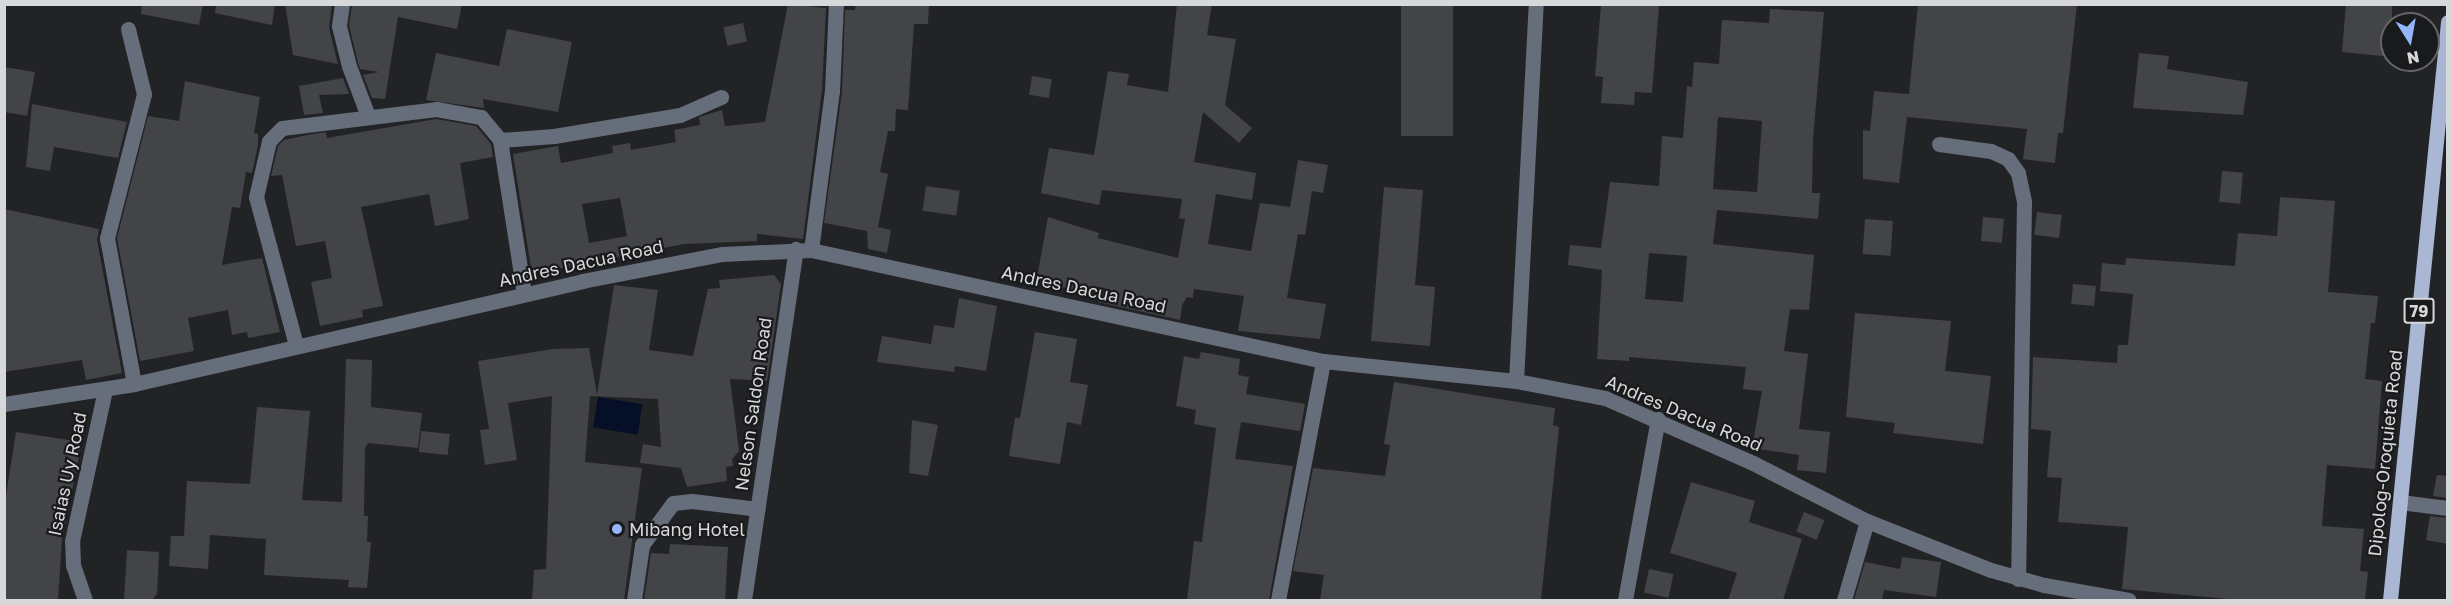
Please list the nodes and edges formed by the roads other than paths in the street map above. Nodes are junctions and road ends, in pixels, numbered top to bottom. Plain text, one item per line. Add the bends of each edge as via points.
1 (342, 4) edge
2 (836, 4) edge
3 (1536, 4) edge
4 (2447, 23) edge
5 (128, 29) dead end
6 (721, 98) dead end
7 (368, 116) junction
8 (500, 140) junction
9 (1939, 144) dead end
10 (803, 250) junction
11 (524, 294) junction
12 (296, 345) junction
13 (1323, 361) junction
14 (1516, 381) junction
15 (134, 384) junction
16 (105, 390) junction
17 (4, 404) edge
18 (1658, 419) junction
19 (2400, 501) junction
20 (2448, 508) edge
21 (758, 509) junction
22 (1868, 520) junction
23 (2018, 579) junction
24 (86, 600) edge
25 (634, 600) edge
26 (744, 600) edge
27 (1278, 600) edge
28 (1625, 600) edge
29 (1844, 600) edge
30 (2129, 600) edge
31 (2390, 600) edge

1 - 7 street via 339,26
2 - 10 street, Nelson Saldon Road via 832,91
3 - 14 street
4 - 19 main road, Dipolog-Oroquieta Road / 79
5 - 15 street via 144,94 107,238
6 - 8 street via 680,115 555,136
7 - 8 street via 446,110 481,117
7 - 12 street via 282,128 269,141 260,168 256,196
8 - 11 street
9 - 23 street via 1991,151 2008,159 2018,173 2024,202
10 - 11 street, Andres Dacua Road via 722,254
10 - 13 street, Andres Dacua Road
10 - 21 street, Nelson Saldon Road
11 - 12 street, Andres Dacua Road
12 - 15 street, Andres Dacua Road
13 - 14 street, Andres Dacua Road
13 - 27 street
14 - 18 street, Andres Dacua Road via 1605,398
15 - 16 street, Andres Dacua Road
16 - 17 street, Andres Dacua Road
16 - 24 street, Isaias Uy Road via 72,541 73,565
18 - 22 street, Andres Dacua Road
18 - 28 street
19 - 20 street
19 - 31 main road, Dipolog-Oroquieta Road / 79
21 - 25 street via 692,501 673,503 642,545
21 - 26 street, Nelson Saldon Road
22 - 23 street, Andres Dacua Road
22 - 29 street
23 - 30 street, Andres Dacua Road

